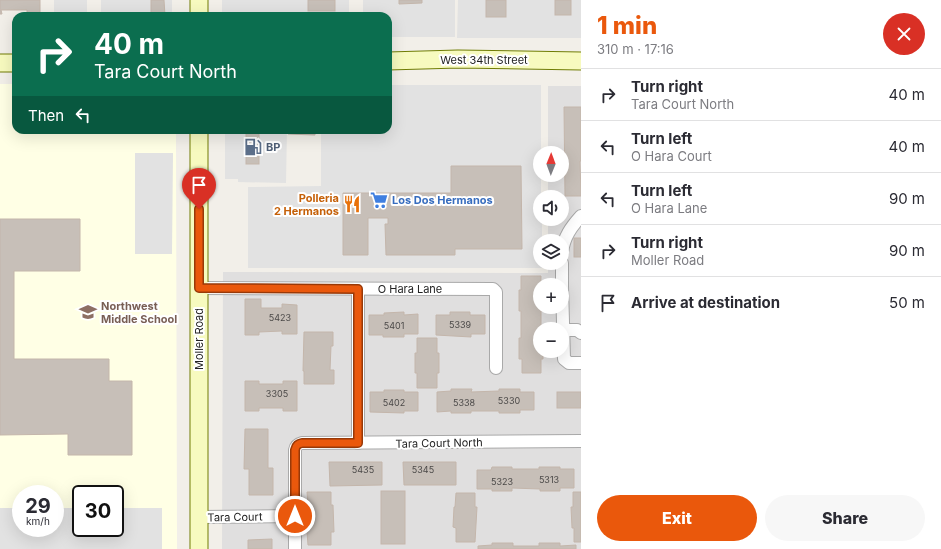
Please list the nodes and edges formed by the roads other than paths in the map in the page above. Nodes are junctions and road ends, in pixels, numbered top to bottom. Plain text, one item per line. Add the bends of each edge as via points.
1 (199, 0) edge
2 (199, 12) edge
3 (392, 61) edge
4 (581, 61) edge
5 (0, 63) edge
6 (12, 63) edge
7 (199, 134) edge
8 (581, 216) edge
9 (568, 234) edge
10 (199, 288) junction
11 (358, 289) junction
12 (569, 330) edge
13 (581, 333) edge
14 (564, 358) edge
15 (581, 363) edge
16 (496, 368) dead end
17 (581, 441) edge
18 (358, 443) junction
19 (295, 516) junction
20 (199, 517) junction
21 (199, 549) edge
22 (295, 549) edge

1 - 2 main road
3 - 4 main road, West 34th Street
5 - 6 main road
7 - 10 main road, Moller Road
8 - 9 street
10 - 11 street, O Hara Lane
10 - 20 main road, Moller Road
11 - 16 street, O Hara Lane via 495,290
11 - 18 street
12 - 13 street
14 - 15 street via 569,363
17 - 18 street, Tara Court North
18 - 19 street, Tara Court North via 302,443 296,446
19 - 20 street, Tara Court
19 - 22 street
20 - 21 main road, Moller Road

